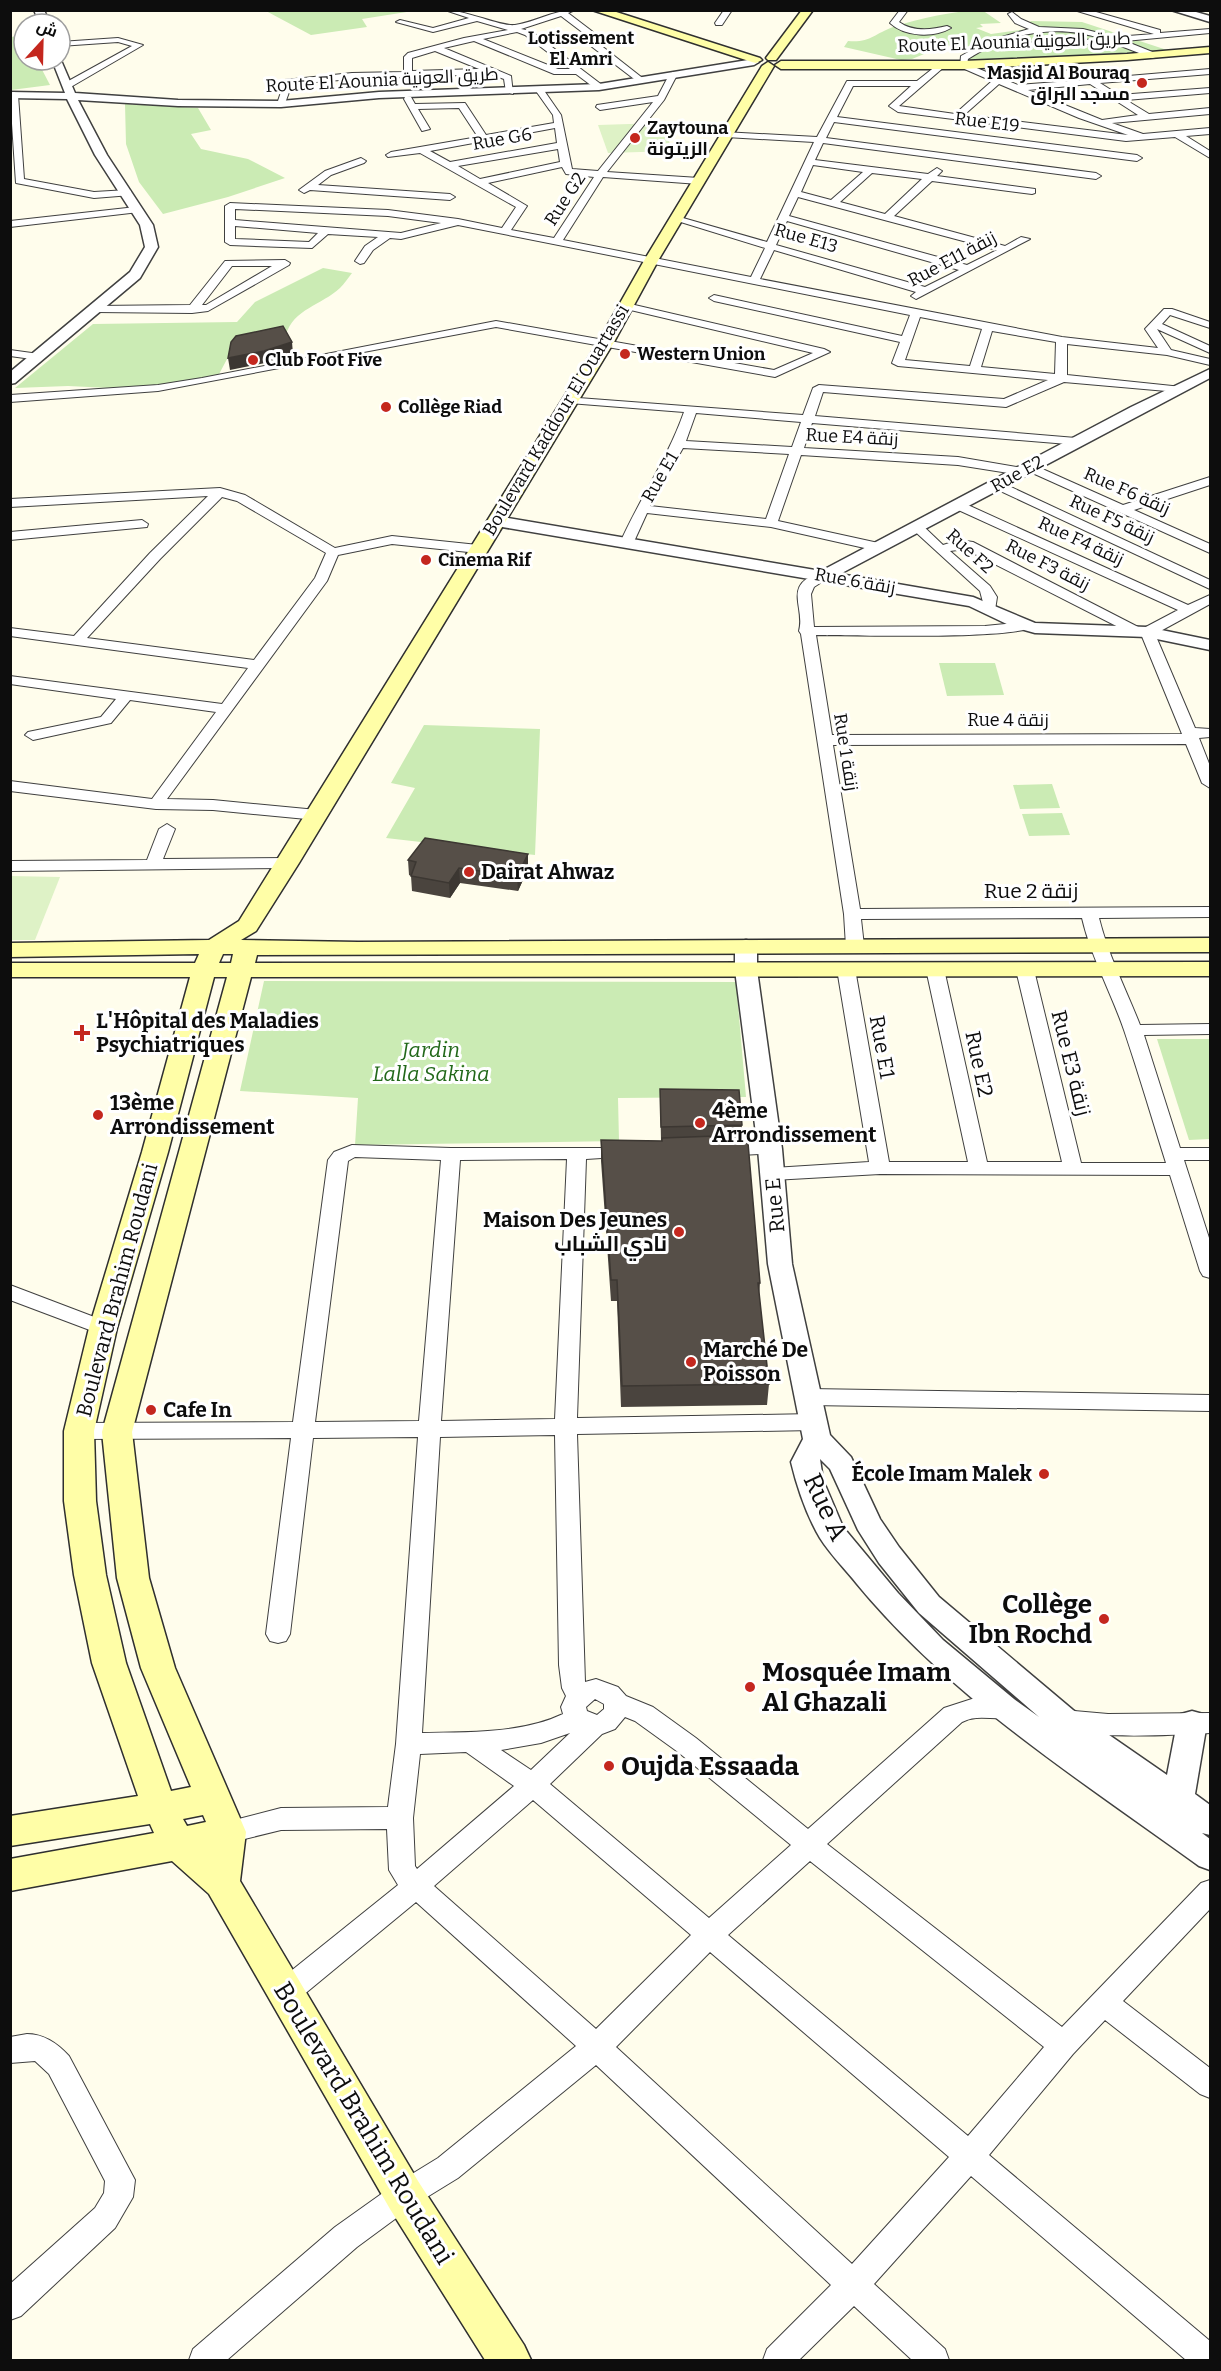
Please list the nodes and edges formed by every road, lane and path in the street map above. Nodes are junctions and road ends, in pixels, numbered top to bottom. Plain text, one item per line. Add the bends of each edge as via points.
1 (597, 10) edge
2 (613, 10) edge
3 (728, 10) edge
4 (808, 10) edge
5 (904, 10) edge
6 (1021, 10) edge
7 (1078, 10) edge
8 (1176, 10) edge
9 (452, 12) edge
10 (497, 12) dead end
11 (567, 12) edge
12 (1007, 13) edge
13 (421, 18) dead end
14 (476, 18) junction
15 (1210, 20) edge
16 (719, 23) dead end
17 (946, 28) dead end
18 (517, 29) junction
19 (1037, 29) junction
20 (1210, 31) edge
21 (1162, 34) junction
22 (474, 38) junction
23 (1113, 41) junction
24 (72, 43) edge
25 (983, 46) junction
26 (436, 48) junction
27 (1210, 50) edge
28 (1152, 55) junction
29 (1058, 60) junction
30 (769, 61) junction
31 (942, 65) junction
32 (963, 65) junction
33 (492, 71) junction
34 (577, 71) junction
35 (1210, 71) edge
36 (62, 72) edge
37 (408, 74) junction
38 (673, 75) junction
39 (641, 80) junction
40 (997, 81) junction
41 (1092, 82) junction
42 (919, 84) junction
43 (599, 87) junction
44 (1015, 88) junction
45 (1210, 90) edge
46 (69, 91) junction
47 (540, 91) junction
48 (510, 92) junction
49 (405, 94) junction
50 (12, 95) edge
51 (661, 98) junction
52 (1119, 98) junction
53 (281, 104) junction
54 (414, 107) junction
55 (600, 107) dead end
56 (1210, 111) edge
57 (957, 116) junction
58 (1082, 116) junction
59 (1148, 117) junction
60 (833, 119) junction
61 (1101, 122) junction
62 (557, 125) junction
63 (425, 129) dead end
64 (1063, 130) junction
65 (1210, 131) edge
66 (726, 134) junction
67 (1177, 134) junction
68 (1143, 137) junction
69 (483, 138) junction
70 (820, 140) junction
71 (562, 145) junction
72 (422, 150) junction
73 (13, 155) edge
74 (392, 155) dead end
75 (1210, 155) edge
76 (1034, 156) junction
77 (953, 157) junction
78 (1137, 158) dead end
79 (361, 161) dead end
80 (811, 162) junction
81 (448, 165) junction
82 (568, 168) junction
83 (870, 170) junction
84 (600, 175) junction
85 (1096, 176) dead end
86 (931, 178) junction
87 (699, 181) junction
88 (23, 182) junction
89 (478, 182) junction
90 (10, 185) edge
91 (309, 186) junction
92 (1032, 191) dead end
93 (128, 193) junction
94 (795, 193) junction
95 (450, 197) dead end
96 (833, 203) junction
97 (288, 207) junction
98 (136, 210) junction
99 (888, 217) junction
100 (786, 218) junction
101 (676, 219) junction
102 (458, 222) junction
103 (229, 223) junction
104 (10, 224) edge
105 (326, 230) junction
106 (506, 230) junction
107 (386, 236) junction
108 (1025, 239) dead end
109 (558, 240) junction
110 (772, 245) junction
111 (1006, 249) junction
112 (652, 259) junction
113 (360, 261) dead end
114 (968, 269) junction
115 (751, 278) junction
116 (926, 291) junction
117 (626, 306) junction
118 (894, 308) junction
119 (96, 309) junction
120 (192, 310) junction
121 (916, 312) junction
122 (1154, 324) junction
123 (1210, 326) edge
124 (988, 327) junction
125 (906, 340) junction
126 (1062, 340) junction
127 (606, 342) junction
128 (1210, 350) edge
129 (1167, 352) junction
130 (10, 353) edge
131 (39, 357) junction
132 (1210, 362) edge
133 (974, 370) junction
134 (1210, 373) edge
135 (1061, 379) junction
136 (10, 380) edge
137 (1178, 388) junction
138 (10, 399) edge
139 (569, 399) junction
140 (691, 410) junction
141 (808, 419) junction
142 (1076, 442) junction
143 (679, 444) junction
144 (797, 452) junction
145 (1026, 469) junction
146 (1210, 481) edge
147 (998, 485) junction
148 (220, 492) junction
149 (10, 503) edge
150 (959, 505) junction
151 (642, 508) junction
152 (1123, 509) junction
153 (496, 521) junction
154 (142, 524) dead end
155 (771, 524) junction
156 (916, 527) junction
157 (10, 536) edge
158 (627, 543) junction
159 (878, 548) junction
160 (478, 549) junction
161 (1210, 549) edge
162 (940, 550) junction
163 (333, 552) junction
164 (824, 576) junction
165 (1210, 585) edge
166 (1210, 599) edge
167 (990, 607) junction
168 (1188, 610) junction
169 (1026, 626) junction
170 (806, 631) junction
171 (10, 632) edge
172 (1142, 632) junction
173 (78, 640) junction
174 (1210, 645) edge
175 (257, 665) junction
176 (10, 680) edge
177 (128, 694) junction
178 (226, 709) junction
179 (1210, 733) edge
180 (33, 735) dead end
181 (1191, 736) junction
182 (825, 740) junction
183 (1210, 783) edge
184 (10, 786) edge
185 (156, 804) junction
186 (317, 815) junction
187 (167, 829) dead end
188 (288, 863) junction
189 (153, 864) junction
190 (10, 866) edge
191 (1210, 912) edge
192 (1089, 913) junction
193 (852, 914) junction
194 (1210, 945) edge
195 (855, 946) junction
196 (1097, 946) junction
197 (245, 948) junction
198 (10, 950) edge
199 (209, 958) junction
200 (746, 958) junction
201 (846, 969) junction
202 (935, 969) junction
203 (1210, 969) edge
204 (10, 970) edge
205 (1025, 970) junction
206 (1110, 970) junction
207 (1210, 1029) edge
208 (1133, 1030) junction
209 (169, 1095) junction
210 (204, 1099) junction
211 (770, 1149) junction
212 (702, 1150) edge
213 (645, 1152) edge
214 (577, 1153) junction
215 (451, 1154) junction
216 (1210, 1154) edge
217 (1177, 1162) junction
218 (1073, 1167) junction
219 (880, 1168) junction
220 (979, 1168) junction
221 (773, 1174) junction
222 (1202, 1218) edge
223 (1210, 1271) edge
224 (10, 1292) edge
225 (103, 1328) junction
226 (809, 1397) junction
227 (1210, 1403) edge
228 (566, 1427) junction
229 (430, 1429) junction
230 (305, 1430) junction
231 (79, 1431) junction
232 (816, 1431) junction
233 (117, 1432) junction
234 (278, 1634) dead end
235 (618, 1703) junction
236 (1003, 1708) junction
237 (584, 1713) junction
238 (1062, 1719) junction
239 (1201, 1723) edge
240 (470, 1742) junction
241 (409, 1744) junction
242 (532, 1785) junction
243 (213, 1799) junction
244 (1178, 1800) junction
245 (159, 1806) junction
246 (400, 1818) junction
247 (1210, 1822) edge
248 (10, 1831) edge
249 (228, 1832) junction
250 (178, 1844) junction
251 (809, 1845) junction
252 (1210, 1856) edge
253 (10, 1875) edge
254 (222, 1883) junction
255 (415, 1885) junction
256 (1210, 1891) edge
257 (709, 1935) junction
258 (286, 1992) junction
259 (1104, 2003) junction
260 (1063, 2045) junction
261 (597, 2047) junction
262 (10, 2050) edge
263 (1210, 2085) edge
264 (968, 2157) junction
265 (404, 2195) junction
266 (854, 2284) junction
267 (10, 2305) edge
268 (204, 2361) edge
269 (509, 2361) edge
270 (778, 2361) edge
271 (934, 2361) edge
272 (1209, 2361) edge

1 - 30 main road
2 - 30 main road
3 - 16 street
4 - 30 main road, Boulevard Kaddour El Ouartassi
5 - 17 street via 894,22 902,28 922,32
6 - 12 street
7 - 21 street
8 - 15 street
9 - 14 street
10 - 14 street
11 - 18 street
11 - 39 street via 590,34 590,41
12 - 19 street
13 - 14 street via 400,22 432,30
14 - 18 street
18 - 22 street
18 - 34 street via 541,41
19 - 23 street via 1084,31
19 - 25 street
20 - 21 street
21 - 23 street
22 - 26 street
22 - 34 street via 557,72
23 - 25 street
23 - 28 street
24 - 46 street via 118,40 139,45
25 - 32 street via 964,58
26 - 33 street
26 - 37 street via 409,56
27 - 28 main road, Route El Aounia طريق العونية
28 - 29 main road, Route El Aounia طريق العونية
29 - 32 main road, Route El Aounia طريق العونية
29 - 41 street
30 - 31 main road, Route El Aounia طريق العونية
30 - 38 street, Route El Aounia طريق العونية
30 - 66 main road, Boulevard Kaddour El Ouartassi
31 - 32 main road, Route El Aounia طريق العونية
31 - 42 street
32 - 40 street
33 - 37 street
33 - 48 street via 509,80
34 - 43 street
35 - 41 street
36 - 46 street
37 - 53 street via 287,82
38 - 39 street, Route El Aounia طريق العونية
38 - 51 street, Rue G2
39 - 43 street, Route El Aounia طريق العونية
40 - 44 street
40 - 57 street
41 - 44 street
41 - 52 street
42 - 57 street via 893,106
42 - 60 street via 850,83
43 - 47 street, Route El Aounia طريق العونية
44 - 58 street via 1030,100
45 - 52 street
46 - 50 street, Route El Aounia طريق العونية
46 - 53 street, Route El Aounia طريق العونية via 188,104
46 - 93 street via 110,169
47 - 48 street, Route El Aounia طريق العونية
47 - 62 street via 557,115
48 - 49 street, Route El Aounia طريق العونية
49 - 53 street, Route El Aounia طريق العونية
49 - 54 street
50 - 73 street via 16,117
51 - 55 street
51 - 84 street, Rue G2
52 - 59 street
54 - 63 street
54 - 69 street via 462,105
56 - 59 street
57 - 64 street via 1007,119
58 - 61 street
58 - 64 street
59 - 61 street
60 - 70 street
60 - 76 street, Rue E19
61 - 68 street
62 - 69 street
62 - 71 street
64 - 68 street
64 - 76 street
65 - 67 street
66 - 70 street
66 - 87 main road, Boulevard Kaddour El Ouartassi
67 - 68 street
67 - 75 street
69 - 72 street
70 - 77 street
70 - 80 street
71 - 81 street, Rue G6
71 - 82 street
72 - 74 street
72 - 81 street
73 - 88 street via 18,179
76 - 77 street
76 - 78 street, Rue E19
76 - 85 street
77 - 86 street
79 - 91 street via 328,172
80 - 83 street
80 - 94 street
81 - 89 street
82 - 84 street
82 - 89 street
83 - 86 street
83 - 96 street
84 - 87 street
84 - 109 street, Rue G2
86 - 92 street
86 - 99 street
87 - 101 main road, Boulevard Kaddour El Ouartassi
88 - 90 street
88 - 93 street via 94,195
89 - 106 street via 522,206
91 - 95 street
91 - 97 street
93 - 98 street
94 - 96 street
94 - 100 street
96 - 99 street
97 - 102 street
97 - 103 street via 231,206
98 - 104 street
98 - 119 street via 151,236 152,246 135,275
99 - 111 street
100 - 110 street
100 - 114 street
101 - 110 street, Rue E13
101 - 112 main road, Boulevard Kaddour El Ouartassi
102 - 106 street
102 - 107 street via 406,236
103 - 105 street
103 - 105 street via 232,243 312,245
105 - 107 street
106 - 109 street
107 - 113 street via 369,248
108 - 111 street, Rue E11 زنقة
109 - 112 street
110 - 115 street
110 - 116 street, Rue E13
111 - 114 street, Rue E11 زنقة
112 - 115 street
112 - 117 main road, Boulevard Kaddour El Ouartassi
114 - 116 street, Rue E11 زنقة
115 - 118 street
115 - 125 street via 714,298
116 - 118 street, Rue E11 زنقة
117 - 127 main road, Boulevard Kaddour El Ouartassi
117 - 127 street via 824,352 775,374
118 - 121 street
119 - 120 street
119 - 131 street
120 - 120 street via 229,263 285,263 211,307
121 - 124 street
121 - 125 street
122 - 123 street via 1171,311
122 - 128 street
122 - 129 street via 1152,331
124 - 126 street
124 - 133 street
125 - 133 street via 897,363
126 - 129 street
126 - 135 street
127 - 138 street via 581,341 516,325 484,325 202,381 130,391
127 - 139 main road, Boulevard Kaddour El Ouartassi
129 - 132 street
130 - 131 street
131 - 136 street
133 - 135 street
134 - 137 street, Rue E2
135 - 137 street
135 - 141 street via 1006,403 820,387
137 - 142 street, Rue E2
139 - 140 street
139 - 153 main road, Boulevard Kaddour El Ouartassi
140 - 141 street
140 - 143 street, Rue E1
141 - 142 street
141 - 144 street
142 - 145 street, Rue E2
143 - 144 street, Rue E4 زنقة
143 - 151 street, Rue E1
144 - 145 street, Rue E4 زنقة
144 - 155 street
145 - 147 street, Rue E2
145 - 152 street, Rue F6 زنقة
146 - 152 street
147 - 150 street, Rue E2
147 - 165 street, Rue F5 زنقة
148 - 149 street
148 - 163 street via 241,498
148 - 173 street
150 - 156 street, Rue E2
150 - 168 street, Rue F4 زنقة
151 - 155 street
151 - 158 street, Rue E1
152 - 161 street, Rue F6 زنقة
153 - 158 street, Rue 6 زنقة
153 - 160 main road, Boulevard Kaddour El Ouartassi
154 - 157 street
155 - 159 street
156 - 159 street, Rue E2
156 - 162 street, Rue F2
158 - 164 street, Rue 6 زنقة
159 - 164 street, Rue E2
160 - 163 street via 392,540
160 - 186 main road, Boulevard Kaddour El Ouartassi
162 - 167 street, Rue F2 via 985,589
162 - 172 street, Rue F3 زنقة via 968,545
163 - 175 street via 322,578
164 - 167 street, Rue 6 زنقة
164 - 170 street, Rue 1 زنقة via 804,590
166 - 168 street
167 - 169 street, Rue 6 زنقة
168 - 172 street
169 - 170 street via 985,630
169 - 172 street, Rue 6 زنقة via 1059,631
170 - 182 street, Rue 1 زنقة
171 - 173 street
172 - 174 street, Rue 6 زنقة
172 - 181 street
173 - 175 street
175 - 178 street
176 - 177 street
177 - 178 street
177 - 180 street via 106,720
178 - 185 street
179 - 181 street, Rue 4 زنقة
181 - 182 street, Rue 4 زنقة
181 - 183 street
182 - 193 street, Rue 1 زنقة
184 - 185 street
185 - 186 street
186 - 188 main road, Boulevard Kaddour El Ouartassi
187 - 189 street
188 - 189 street
188 - 197 main road, Boulevard Kaddour El Ouartassi
189 - 190 street
191 - 192 street, Rue 2 زنقة
192 - 193 street, Rue 2 زنقة
192 - 196 street
193 - 195 street, Rue 1 زنقة
194 - 196 main road
195 - 196 main road
195 - 200 main road
196 - 206 street
197 - 199 main road
197 - 199 main road
197 - 200 main road
197 - 210 main road, Boulevard Brahim Roudani
198 - 199 main road
199 - 204 main road
199 - 209 main road, Boulevard Brahim Roudani
200 - 201 main road
200 - 211 street, Rue E
201 - 202 main road
201 - 219 street, Rue E1
202 - 205 main road
202 - 220 street, Rue E2
203 - 206 main road
205 - 206 main road
205 - 218 street, Rue E3 زنقة
206 - 208 street
207 - 208 street
208 - 217 street
209 - 210 main road
209 - 225 main road, Boulevard Brahim Roudani
210 - 233 main road, Boulevard Brahim Roudani
211 - 212 street
211 - 221 street, Rue E
213 - 214 street
214 - 215 street
214 - 228 street
215 - 229 street
215 - 230 street via 352,1151 338,1160
216 - 217 street
217 - 218 street
217 - 222 street
218 - 220 street
219 - 220 street
219 - 221 street
221 - 226 street, Rue E via 780,1264
222 - 223 street
224 - 225 street
225 - 231 main road, Boulevard Brahim Roudani
226 - 227 street
226 - 232 street, Rue E
228 - 229 street
228 - 232 street
228 - 237 street via 571,1665
229 - 230 street
229 - 241 street
230 - 233 street
230 - 234 street
231 - 233 street
231 - 245 main road, Boulevard Brahim Roudani via 80,1501 90,1575 109,1663
232 - 236 street, Rue A via 805,1461 831,1532 925,1641
232 - 238 street, Rue A via 841,1464 859,1506 889,1555 929,1605
233 - 243 main road, Boulevard Brahim Roudani via 133,1578 158,1668
235 - 237 street via 613,1718 605,1723
235 - 237 street via 606,1691 596,1689
235 - 251 street via 644,1714 687,1745
236 - 238 street
236 - 251 street via 967,1707 953,1715
236 - 252 street, Rue A
237 - 240 street via 554,1730
237 - 242 street
238 - 239 street via 1108,1724
238 - 244 street, Rue A
239 - 244 street
240 - 241 street
240 - 242 street
241 - 246 street
242 - 255 street
242 - 257 street
243 - 245 main road
243 - 249 main road, Boulevard Brahim Roudani
244 - 247 street, Rue A
245 - 248 main road
245 - 250 main road, Boulevard Brahim Roudani
246 - 249 street via 281,1819
246 - 255 street via 402,1870
249 - 250 main road
249 - 254 main road
250 - 253 main road
250 - 254 main road, Boulevard Brahim Roudani
251 - 257 street
251 - 260 street
254 - 258 main road, Boulevard Brahim Roudani
255 - 258 street
255 - 261 street
256 - 259 street
257 - 261 street
257 - 264 street
258 - 265 main road, Boulevard Brahim Roudani
259 - 260 street
259 - 263 street
260 - 264 street
261 - 265 street via 448,2168
261 - 266 street
262 - 267 street via 34,2045 59,2065 120,2180 118,2197 105,2218
264 - 266 street
264 - 272 street
265 - 268 street via 346,2237
265 - 269 main road, Boulevard Brahim Roudani
266 - 270 street
266 - 271 street

